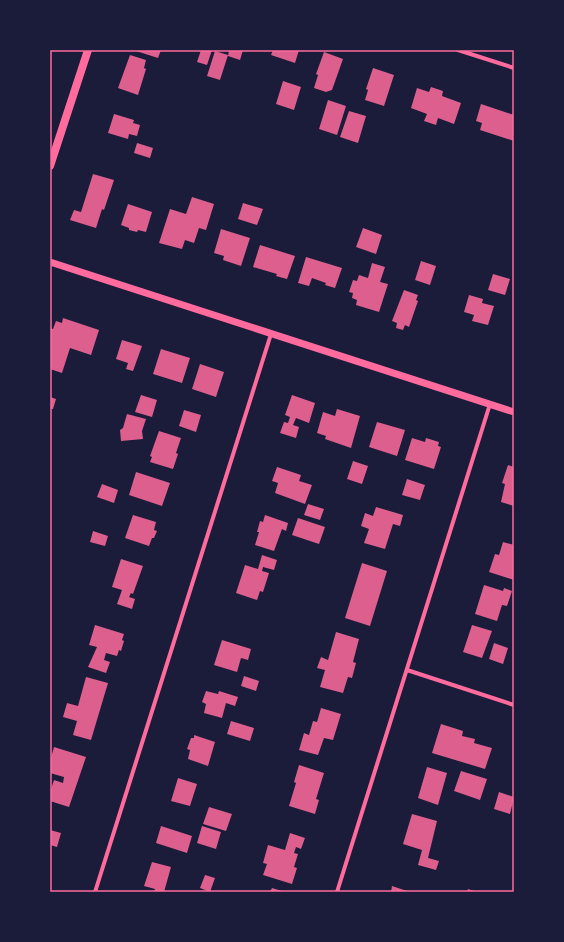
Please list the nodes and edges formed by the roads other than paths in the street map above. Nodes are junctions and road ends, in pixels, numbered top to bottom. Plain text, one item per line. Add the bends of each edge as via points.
1 (88, 50) edge
2 (458, 50) edge
3 (514, 68) edge
4 (50, 166) edge
5 (50, 262) edge
6 (271, 334) junction
7 (490, 404) junction
8 (514, 412) edge
9 (407, 670) junction
10 (514, 704) edge
11 (95, 892) edge
12 (337, 892) edge

1 - 4 main road
2 - 3 street
5 - 6 street
6 - 7 street
6 - 11 street
7 - 8 street
7 - 9 street
9 - 10 street
9 - 12 street

